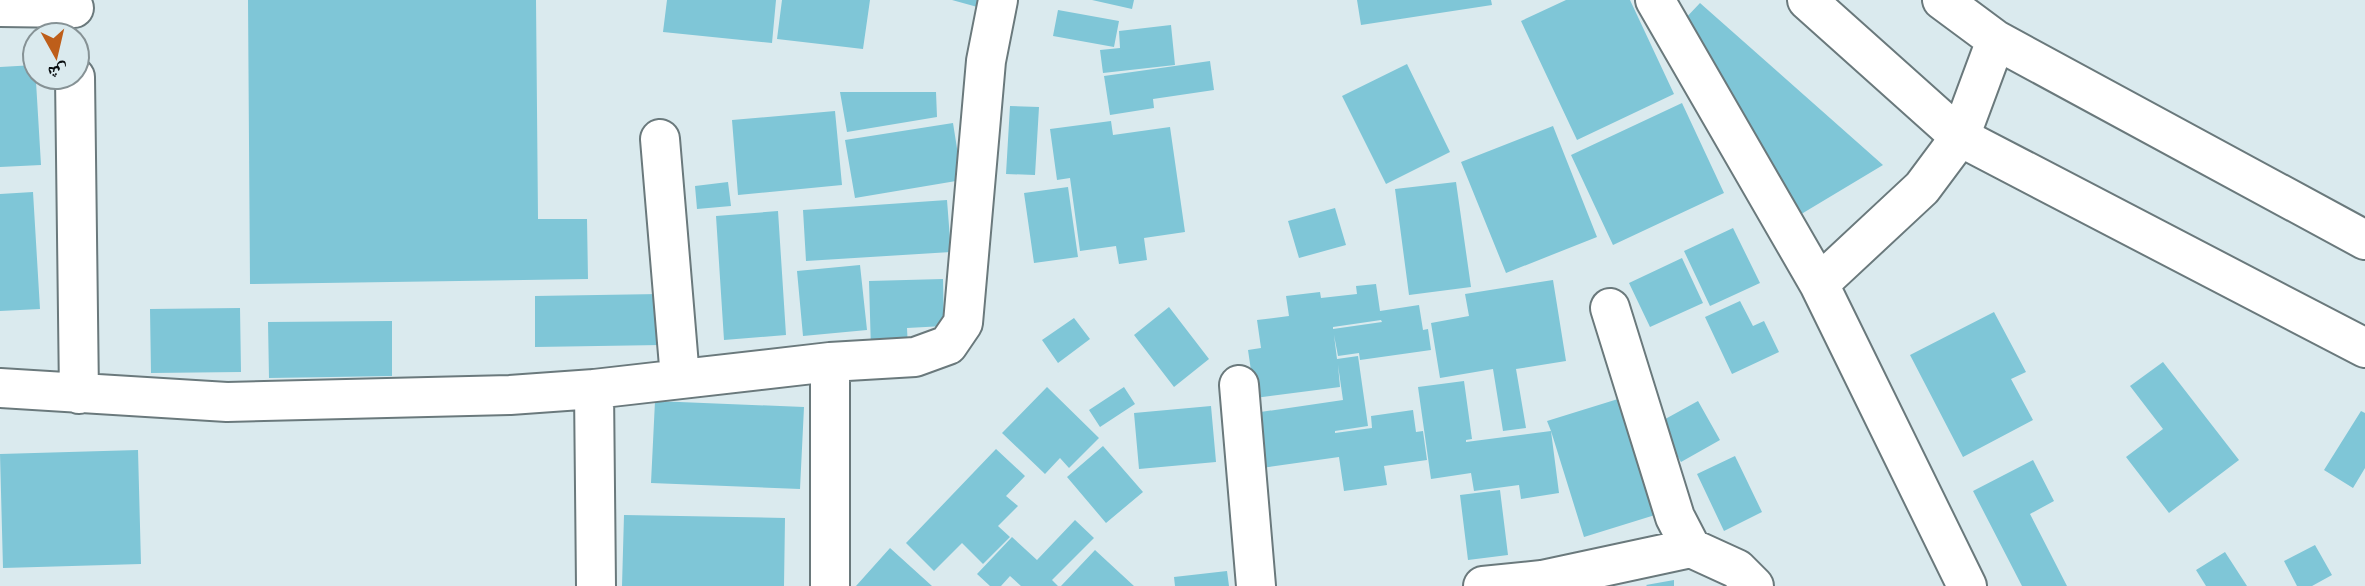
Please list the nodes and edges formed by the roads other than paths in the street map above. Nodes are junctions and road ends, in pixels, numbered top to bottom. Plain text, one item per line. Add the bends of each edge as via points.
1 (998, 0) edge
2 (1655, 0) edge
3 (1807, 0) edge
4 (1942, 0) edge
5 (0, 7) edge
6 (74, 14) edge
7 (1996, 40) junction
8 (75, 91) edge
9 (1960, 137) junction
10 (660, 139) dead end
11 (2365, 240) edge
12 (1819, 284) junction
13 (1609, 308) dead end
14 (2365, 348) edge
15 (830, 362) junction
16 (680, 378) junction
17 (1239, 385) dead end
18 (0, 388) edge
19 (594, 389) junction
20 (79, 394) junction
21 (1691, 548) junction
22 (596, 586) edge
23 (830, 586) edge
24 (1256, 586) edge
25 (1483, 586) edge
26 (1754, 586) edge
27 (1967, 586) edge

1 - 15 main road via 986,61 963,323 948,345 915,357
2 - 12 main road
3 - 9 main road
4 - 7 main road
5 - 6 main road
7 - 9 main road
7 - 11 main road
8 - 20 main road
9 - 12 main road via 1922,188
9 - 14 main road
10 - 16 main road
12 - 27 main road
13 - 21 main road via 1675,517
15 - 16 main road
15 - 23 main road
16 - 19 main road
17 - 24 main road
18 - 20 main road
19 - 20 main road via 227,402
19 - 22 main road
21 - 25 main road via 1542,580
21 - 26 main road via 1737,569

